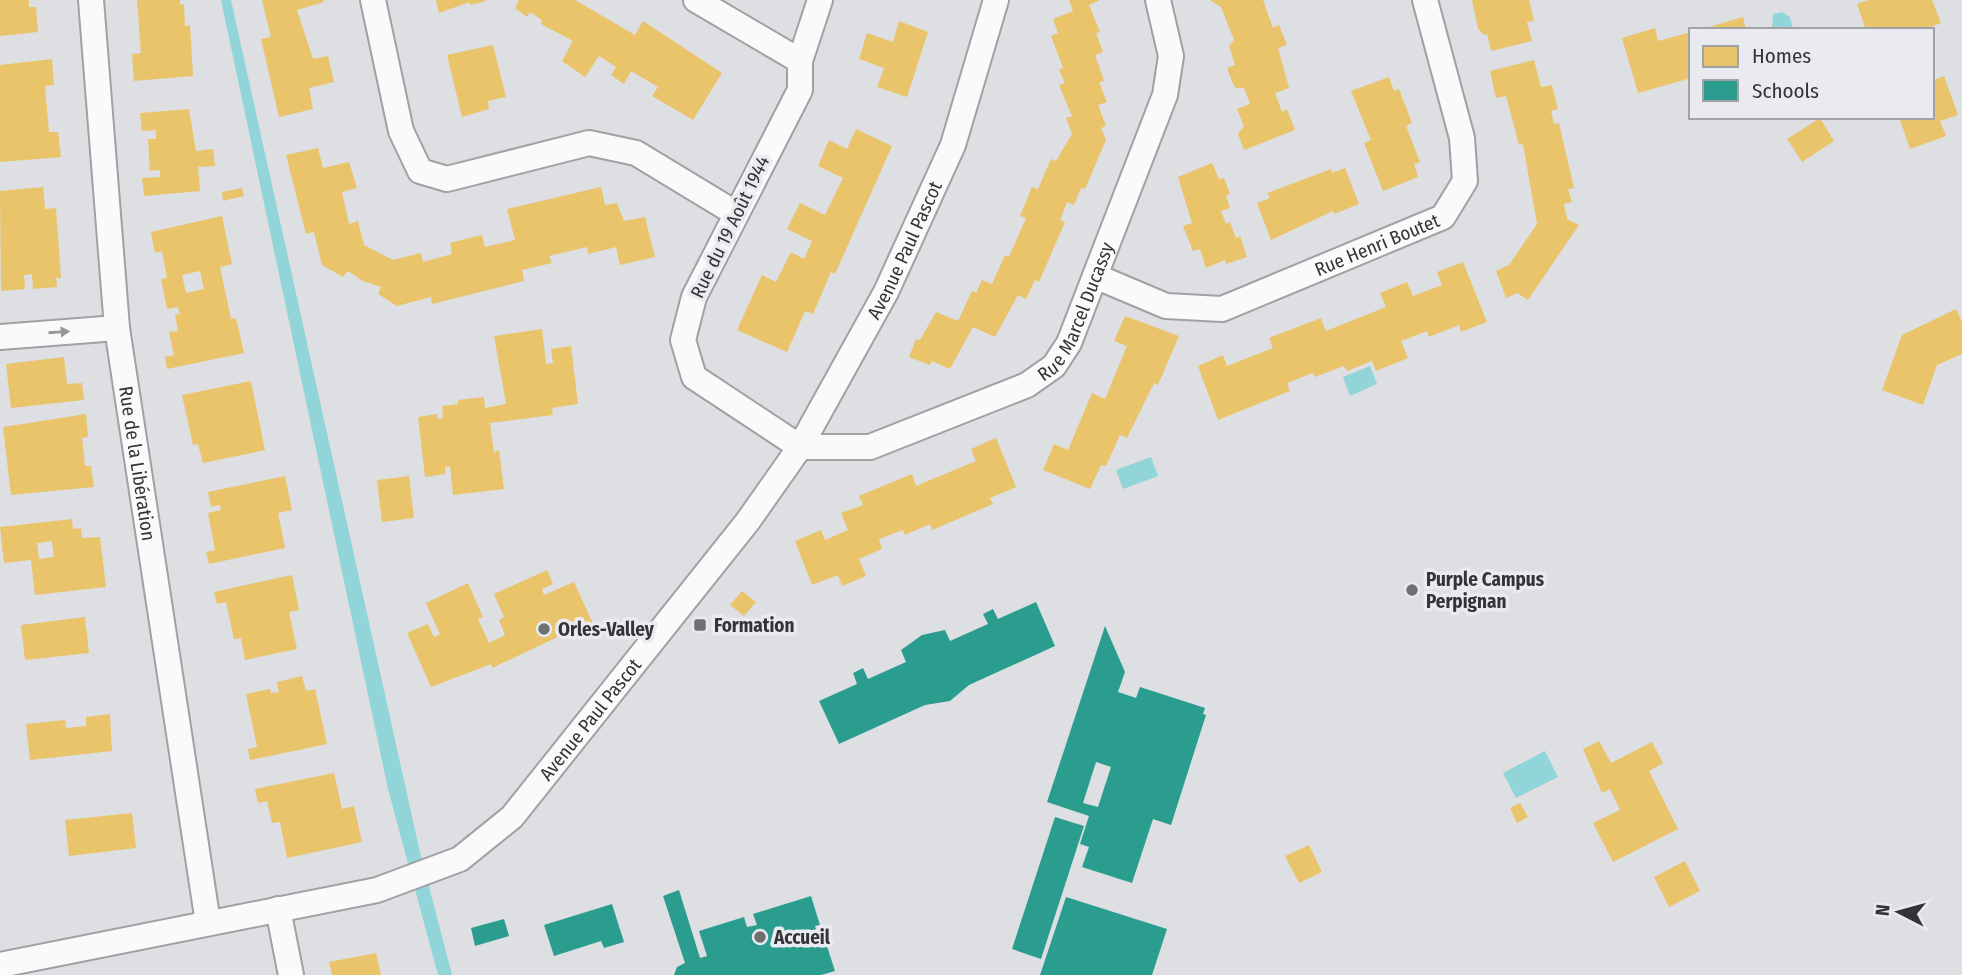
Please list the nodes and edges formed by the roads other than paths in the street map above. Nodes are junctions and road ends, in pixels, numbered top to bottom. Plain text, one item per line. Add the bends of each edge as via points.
1 (92, 0) edge
2 (373, 0) edge
3 (696, 0) edge
4 (820, 0) edge
5 (996, 0) edge
6 (1158, 0) edge
7 (1425, 0) edge
8 (800, 61) junction
9 (735, 213) junction
10 (1095, 276) junction
11 (117, 328) junction
12 (0, 337) edge
13 (800, 447) junction
14 (278, 909) junction
15 (208, 923) junction
16 (0, 965) edge
17 (291, 975) edge

1 - 11 street, Rue de la Libération
2 - 9 street via 401,131 420,171 447,179 589,143 636,153
3 - 8 street
4 - 8 street, Rue du 19 Août 1944
5 - 13 street, Avenue Paul Pascot via 953,145 886,292
6 - 10 street, Rue Marcel Ducassy via 1171,55 1165,95
7 - 10 street, Rue Henri Boutet via 1462,138 1465,181 1443,217 1222,309 1166,306
8 - 9 street, Rue du 19 Août 1944 via 800,90
9 - 13 street, Rue du 19 Août 1944 via 694,297 682,340 694,377
10 - 13 street, Rue Marcel Ducassy via 1069,343 1054,366 1027,385 870,447
12 -> 11 street
11 - 15 street, Rue de la Libération
13 - 14 street, Avenue Paul Pascot via 748,521 512,817 460,859 377,890
14 - 15 street, Avenue Paul Pascot
14 - 17 street
15 - 16 street, Avenue Paul Pascot

